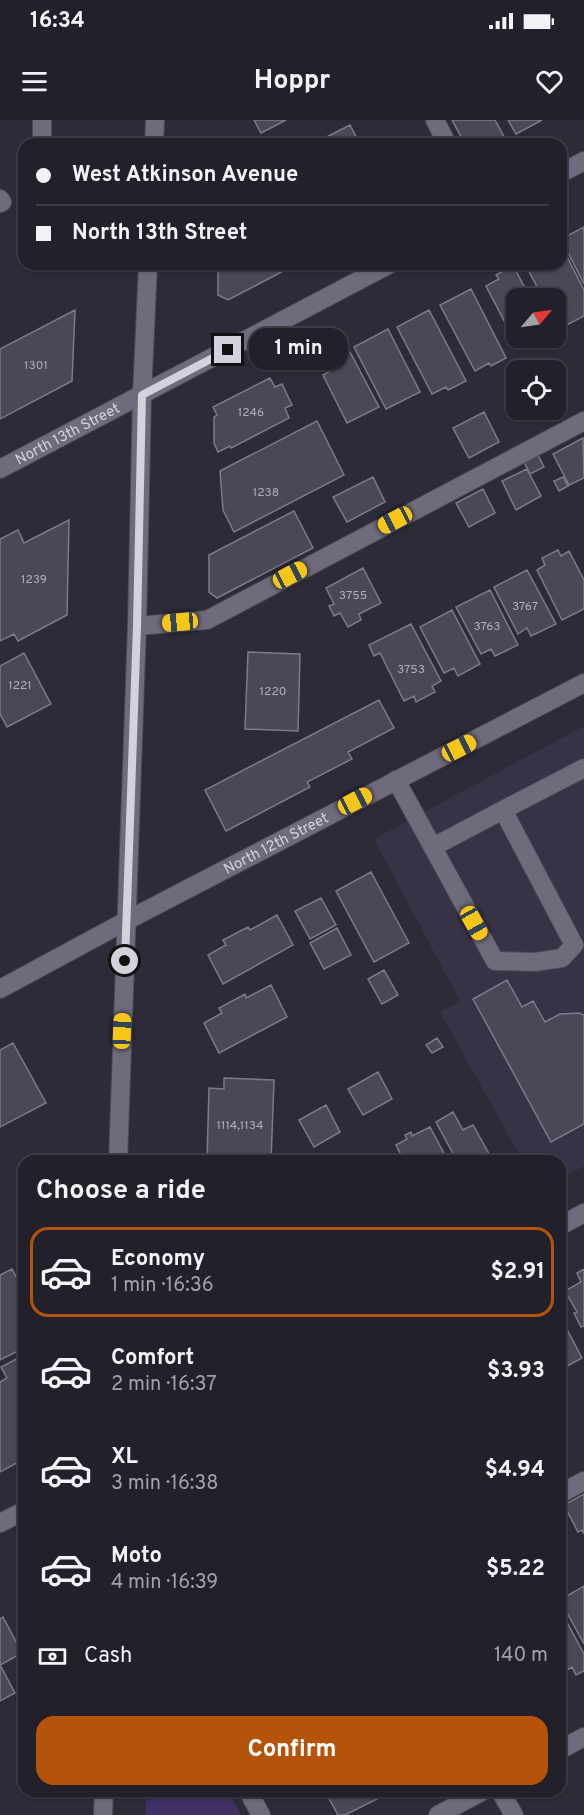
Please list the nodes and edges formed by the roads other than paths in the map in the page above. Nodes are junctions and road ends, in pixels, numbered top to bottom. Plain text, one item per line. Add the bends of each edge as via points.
1 (42, 120) edge
2 (155, 120) edge
3 (435, 120) edge
4 (42, 138) edge
5 (154, 138) edge
6 (444, 138) edge
7 (584, 161) edge
8 (567, 170) edge
9 (148, 270) edge
10 (379, 270) edge
11 (142, 395) junction
12 (584, 420) edge
13 (0, 469) edge
14 (137, 626) junction
15 (584, 683) edge
16 (584, 768) edge
17 (396, 780) junction
18 (503, 810) junction
19 (433, 847) junction
20 (126, 921) junction
21 (0, 989) edge
22 (118, 1155) edge
23 (584, 1213) edge
24 (566, 1223) edge
25 (584, 1481) edge
26 (566, 1491) edge
27 (18, 1514) edge
28 (0, 1523) edge
29 (584, 1737) edge
30 (566, 1747) edge
31 (104, 1797) edge
32 (251, 1797) edge
33 (472, 1797) edge
34 (504, 1797) edge
35 (103, 1815) edge
36 (261, 1815) edge
37 (438, 1815) edge
38 (514, 1815) edge

1 - 4 street
2 - 5 street
3 - 6 street
7 - 8 street
9 - 11 street
10 - 11 street, North 13th Street
11 - 13 street, North 13th Street
11 - 14 street
12 - 14 street via 207,620
14 - 20 street
15 - 17 street, North 12th Street
16 - 18 street
17 - 19 street
17 - 20 street, North 12th Street
18 - 19 street
18 - 19 street via 574,945 562,958 495,961
20 - 21 street, North 12th Street
20 - 22 street
23 - 24 street
25 - 26 street
27 - 28 street
29 - 30 street
31 - 35 street
32 - 36 street
33 - 37 street
34 - 38 street

